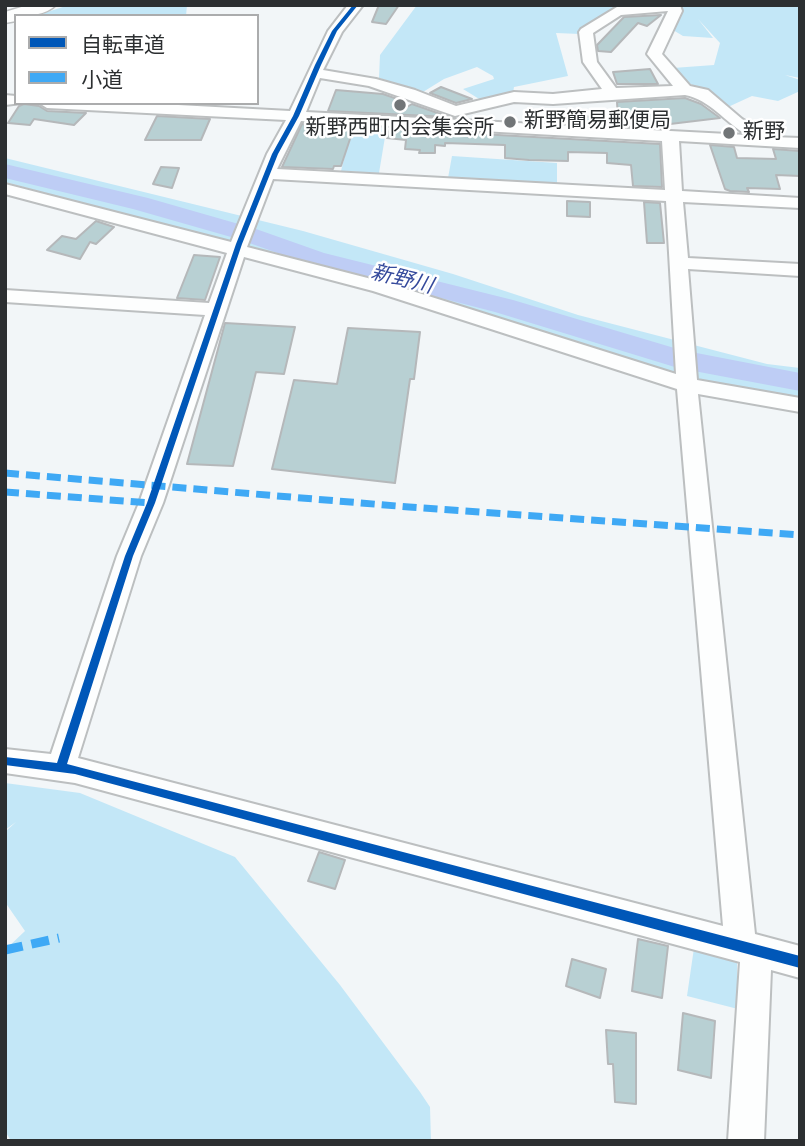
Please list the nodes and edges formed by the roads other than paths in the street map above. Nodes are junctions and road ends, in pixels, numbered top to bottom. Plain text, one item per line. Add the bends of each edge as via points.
1 (47, 5) edge
2 (356, 5) edge
3 (18, 14) edge
4 (314, 73) junction
5 (685, 90) junction
6 (612, 93) junction
7 (85, 105) edge
8 (296, 116) junction
9 (458, 118) junction
10 (670, 137) junction
11 (769, 142) junction
12 (800, 144) edge
13 (268, 174) junction
14 (5, 189) edge
15 (673, 196) junction
16 (800, 203) edge
17 (237, 247) junction
18 (679, 263) junction
19 (800, 270) edge
20 (5, 296) edge
21 (216, 310) junction
22 (687, 385) junction
23 (800, 405) edge
24 (5, 761) edge
25 (61, 767) junction
26 (748, 948) junction
27 (800, 962) edge
28 (746, 1141) edge

1 - 3 main road
2 - 4 street via 335,31
4 - 8 street
4 - 9 street via 410,93
5 - 6 street
5 - 6 street via 653,54 674,6 617,11 586,32 590,62
5 - 11 street via 703,93 736,122
6 - 9 street via 553,100 514,97
7 - 8 street
8 - 9 street
8 - 13 street
9 - 10 street
10 - 11 street
10 - 15 street
11 - 12 street
13 - 15 street
13 - 17 street
14 - 17 street
15 - 16 street
15 - 18 street
17 - 21 street
17 - 22 street via 380,287
18 - 19 street
18 - 22 street
20 - 21 street
21 - 25 street
22 - 23 street
22 - 26 street
24 - 25 street
25 - 26 street
26 - 27 street
26 - 28 street

